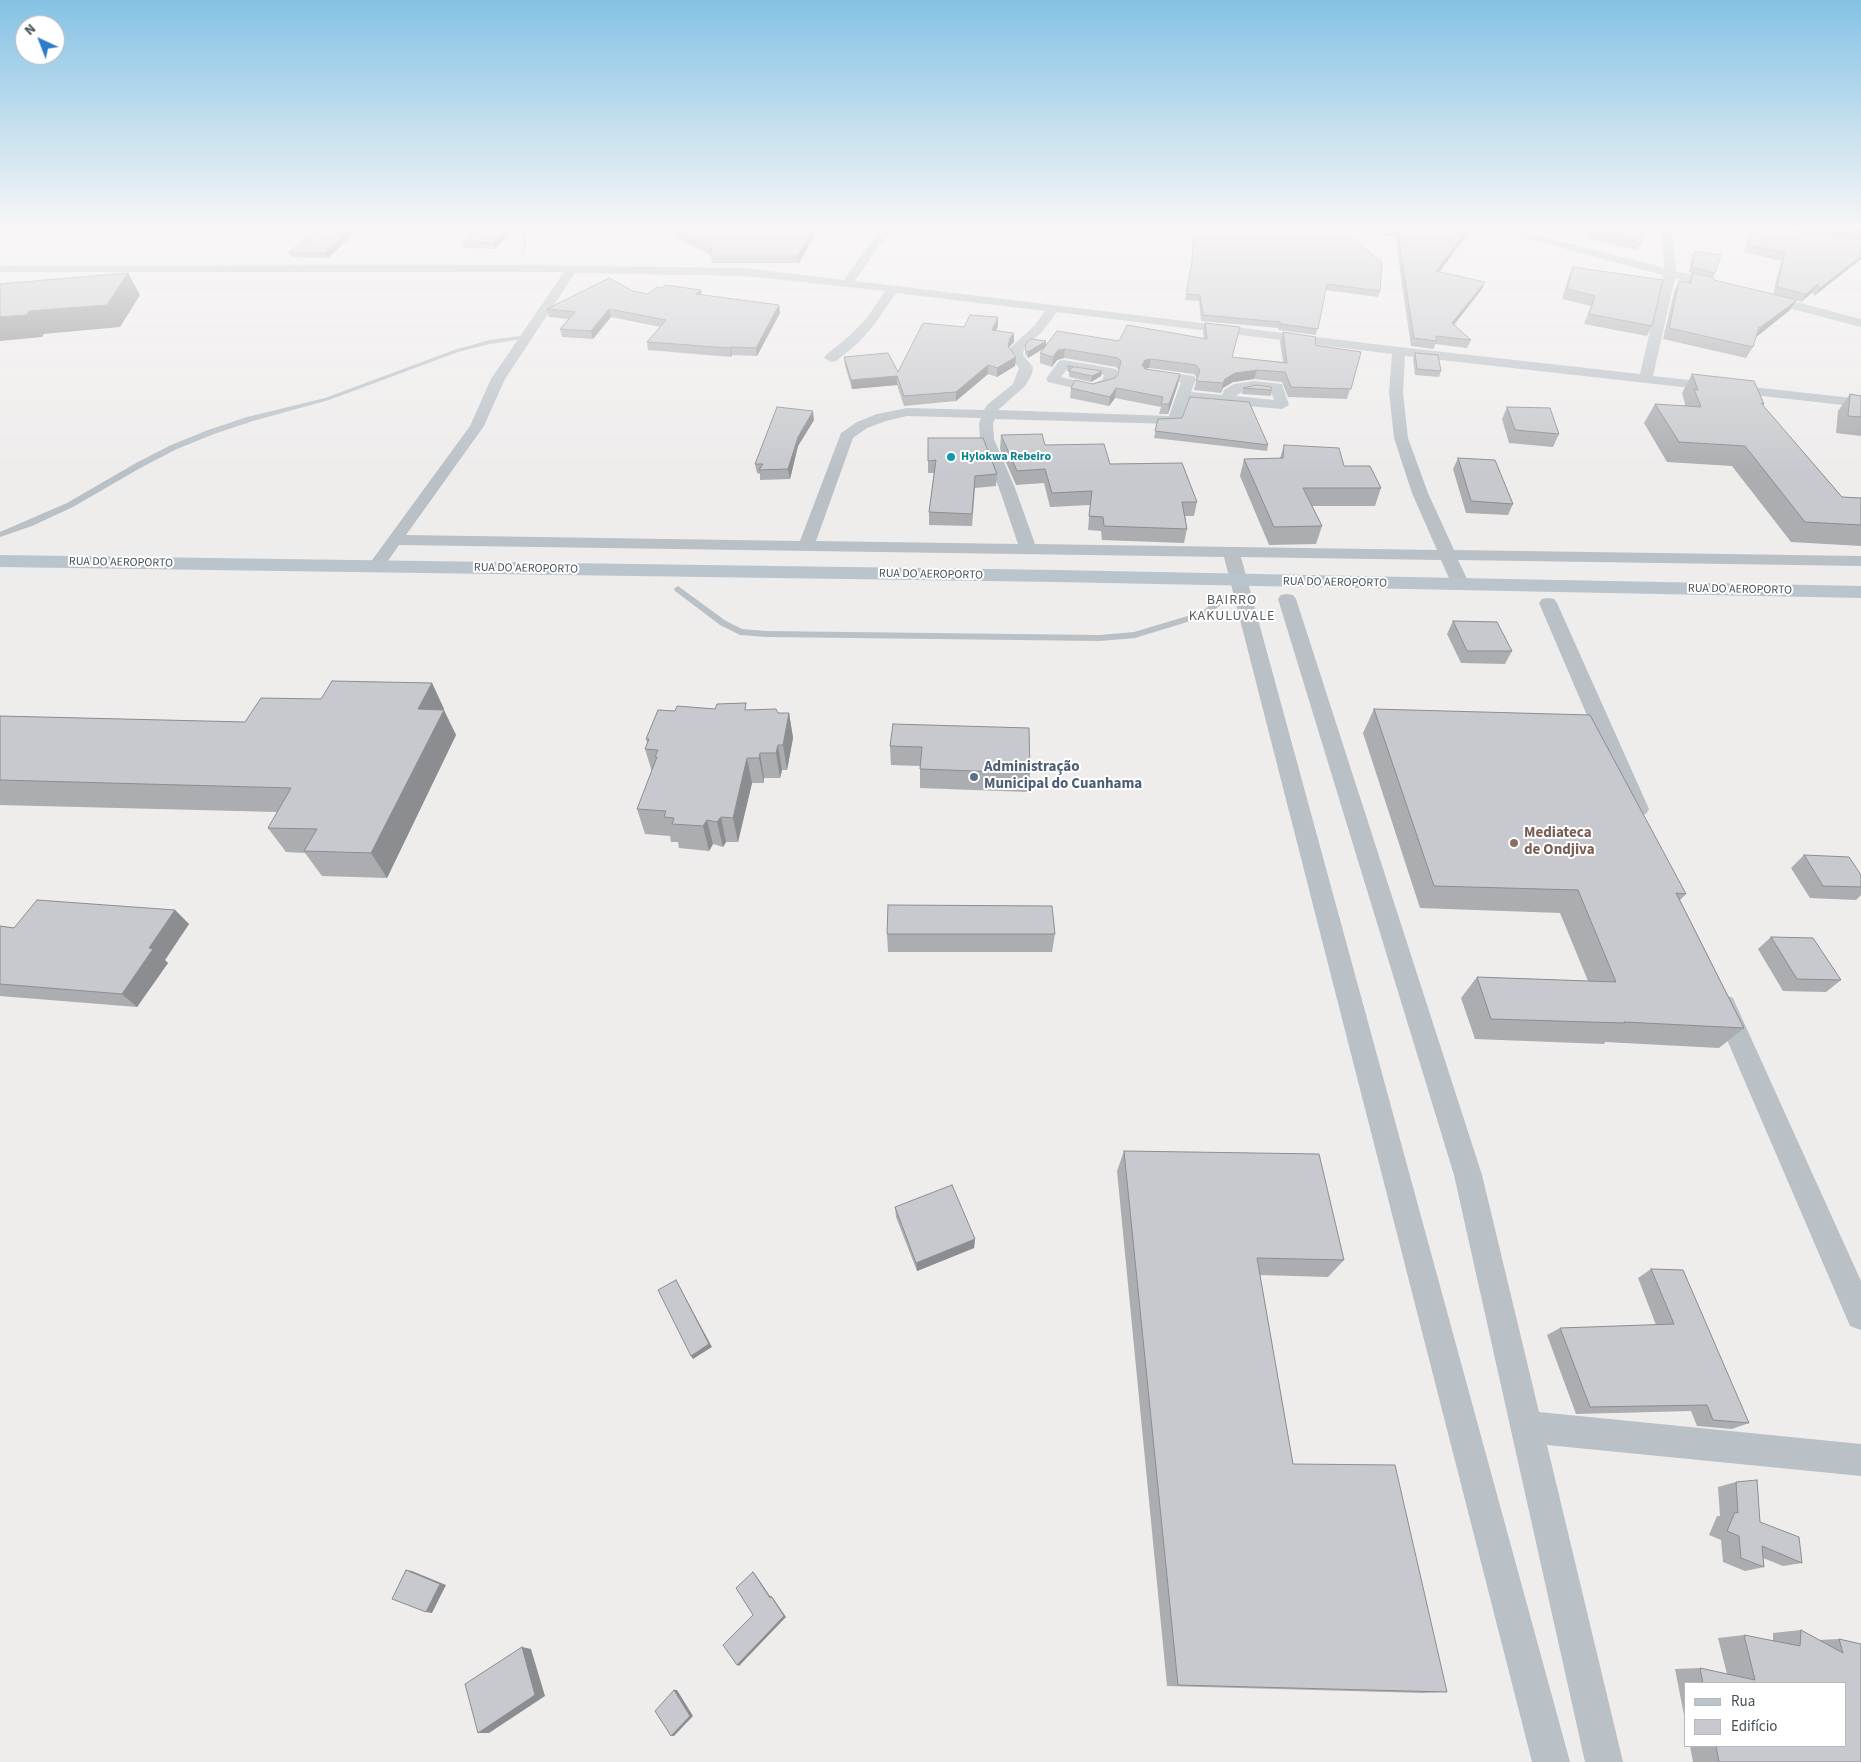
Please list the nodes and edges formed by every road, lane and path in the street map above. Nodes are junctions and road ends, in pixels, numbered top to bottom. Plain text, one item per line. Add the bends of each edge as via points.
1 (546, 308) edge
2 (879, 308) edge
3 (1047, 308) edge
4 (1662, 308) edge
5 (1804, 308) edge
6 (1053, 309) junction
7 (1861, 323) edge
8 (527, 337) junction
9 (1399, 351) junction
10 (831, 358) dead end
11 (1019, 361) junction
12 (1060, 370) junction
13 (1149, 374) edge
14 (1646, 378) junction
15 (1184, 396) junction
16 (1228, 400) edge
17 (1861, 403) edge
18 (989, 413) junction
19 (0, 535) edge
20 (393, 540) junction
21 (806, 546) junction
22 (1028, 549) junction
23 (1231, 552) junction
24 (1448, 554) junction
25 (0, 561) edge
26 (1861, 561) edge
27 (375, 567) junction
28 (0, 577) edge
29 (1461, 585) junction
30 (678, 589) junction
31 (1861, 592) edge
32 (1236, 593) junction
33 (1287, 599) junction
34 (1548, 603) junction
35 (1861, 608) edge
36 (1648, 831) edge
37 (1716, 986) edge
38 (1861, 1315) edge
39 (1527, 1427) junction
40 (1861, 1460) edge
41 (1551, 1762) edge
42 (1604, 1762) edge

1 - 8 street
2 - 10 street via 853,340
3 - 6 street
4 - 14 street
5 - 7 street
6 - 9 street
6 - 11 street via 1038,330 1018,347 1016,355
8 - 19 lane via 456,351 327,399 211,432 139,465 70,505
8 - 20 street via 498,379 477,426
9 - 14 street
9 - 24 street via 1396,392 1400,438 1420,493
11 - 12 street
11 - 18 street via 1026,367 1025,374 1018,386
12 - 12 street via 1064,364 1111,372 1108,383 1089,399 1053,379
13 - 15 street via 1189,379
14 - 17 street
15 - 16 street
15 - 18 street via 1174,420
18 - 21 street via 907,412 882,417 846,436
18 - 22 street via 987,438
20 - 21 street
20 - 27 street
21 - 22 street
22 - 23 street
23 - 24 street
23 - 32 street
24 - 26 street
24 - 29 street
25 - 27 main road, RUA DO AEROPORTO
27 - 32 main road, RUA DO AEROPORTO
28 - 30 main road, RUA DO AEROPORTO
29 - 31 main road, RUA DO AEROPORTO
29 - 32 main road, RUA DO AEROPORTO
30 - 32 main road, RUA DO AEROPORTO
30 - 32 lane via 723,624 740,632 1100,638 1135,635 1204,614
32 - 33 main road, RUA DO AEROPORTO
32 - 41 street
33 - 34 main road, RUA DO AEROPORTO
33 - 39 street via 1468,1176
34 - 35 main road, RUA DO AEROPORTO
34 - 36 street
37 - 38 street
39 - 40 street
39 - 42 street

